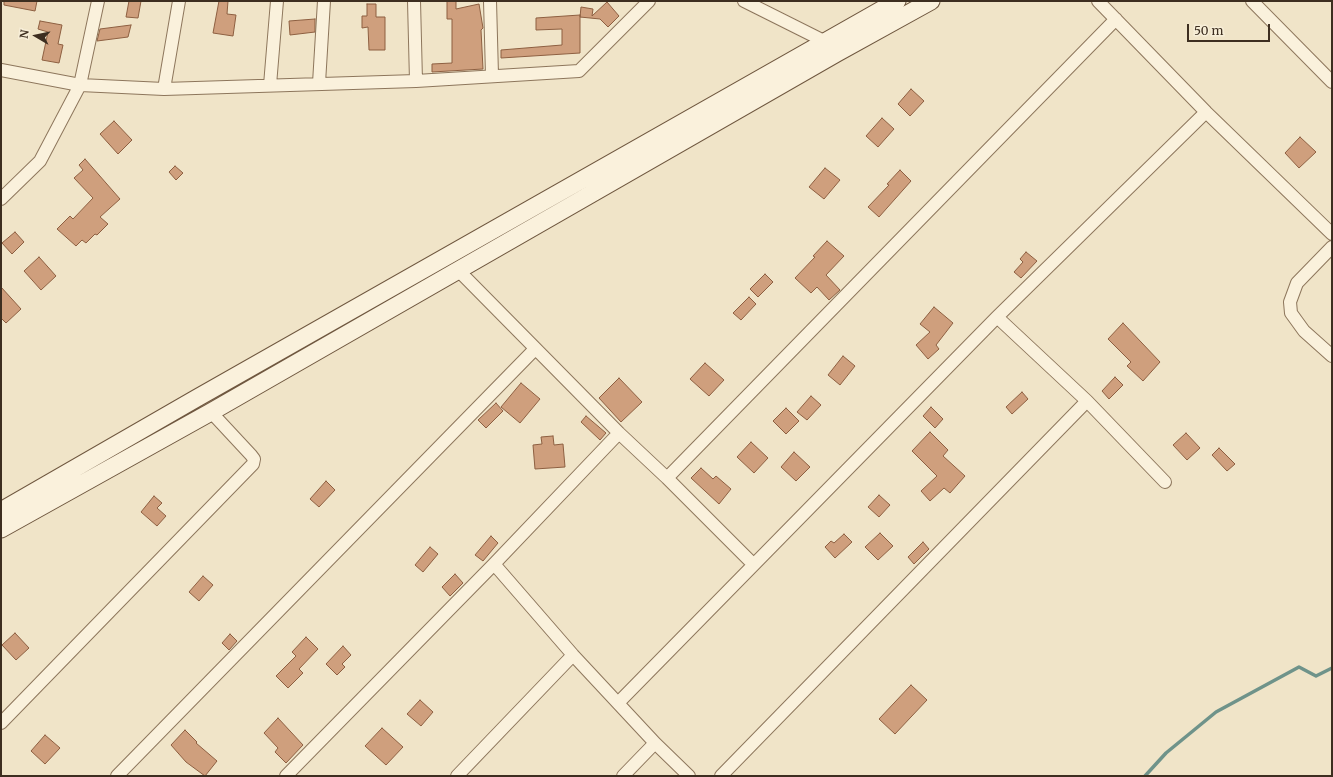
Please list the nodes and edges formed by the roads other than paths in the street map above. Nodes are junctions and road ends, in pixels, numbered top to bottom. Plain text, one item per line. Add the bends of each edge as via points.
1 (98, 1) edge
2 (179, 1) edge
3 (277, 1) edge
4 (324, 1) edge
5 (414, 1) edge
6 (490, 1) edge
7 (649, 1) edge
8 (744, 1) edge
9 (897, 1) edge
10 (932, 1) edge
11 (1098, 1) edge
12 (1252, 1) edge
13 (1116, 19) junction
14 (824, 41) junction
15 (837, 53) junction
16 (1, 70) edge
17 (492, 75) junction
18 (416, 81) junction
19 (1332, 82) edge
20 (319, 83) junction
21 (80, 85) junction
22 (270, 85) junction
23 (164, 89) junction
24 (1206, 112) junction
25 (1, 199) edge
26 (1332, 234) edge
27 (1332, 247) edge
28 (458, 270) junction
29 (997, 316) junction
30 (535, 349) junction
31 (1332, 356) edge
32 (1087, 401) junction
33 (211, 412) junction
34 (619, 433) junction
35 (667, 478) junction
36 (1165, 482) dead end
37 (1, 511) edge
38 (1, 529) edge
39 (494, 564) junction
40 (753, 564) junction
41 (573, 655) junction
42 (618, 703) junction
43 (1, 723) edge
44 (655, 743) junction
45 (117, 776) edge
46 (286, 776) edge
47 (457, 776) edge
48 (624, 776) edge
49 (689, 776) edge
50 (721, 776) edge

1 - 21 street
2 - 23 street
3 - 22 street
4 - 20 street
5 - 18 street
6 - 17 street
7 - 17 street via 579,71
8 - 14 street
9 - 14 main road
10 - 15 main road
11 - 13 street
12 - 19 street
13 - 24 street
13 - 35 street
14 - 15 street
14 - 37 main road
15 - 28 main road
16 - 21 street
17 - 18 street
18 - 20 street
20 - 22 street
21 - 23 street
21 - 25 street via 40,161
22 - 23 street
24 - 26 street
24 - 29 street
27 - 31 street via 1297,283 1290,302 1291,313 1304,331
28 - 30 street
28 - 33 main road
29 - 32 street
29 - 40 street
30 - 34 street
30 - 45 street
32 - 36 street
32 - 50 street
33 - 38 main road
33 - 43 street via 252,455 253,464
34 - 35 street
34 - 39 street
35 - 40 street
39 - 41 street
39 - 46 street
40 - 42 street
41 - 42 street
41 - 47 street
42 - 44 street
44 - 48 street
44 - 49 street

